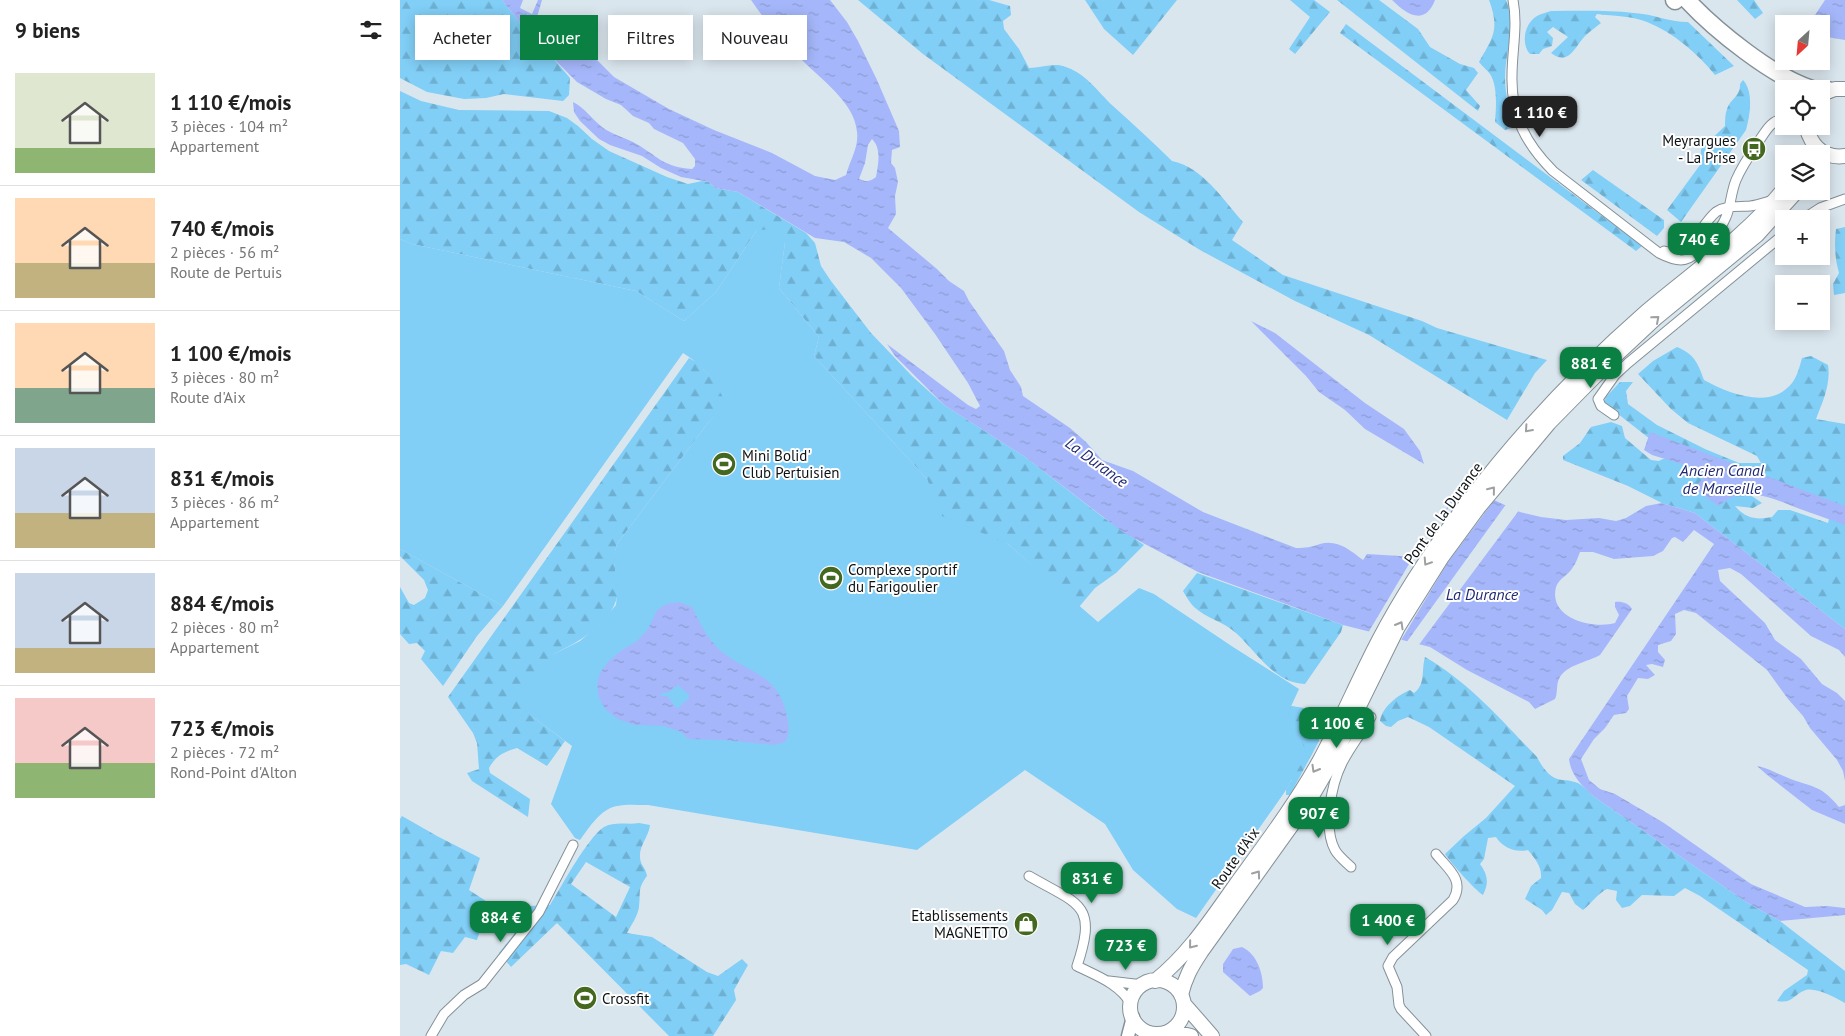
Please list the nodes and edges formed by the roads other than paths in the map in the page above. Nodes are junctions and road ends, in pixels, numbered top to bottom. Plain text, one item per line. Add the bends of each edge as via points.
1 (1513, 0) edge
2 (1675, 0) edge
3 (1687, 0) edge
4 (1792, 80) edge
5 (1775, 82) edge
6 (1845, 89) edge
7 (1830, 90) edge
8 (1775, 122) edge
9 (1809, 135) edge
10 (1841, 156) edge
11 (1775, 196) edge
12 (1775, 199) edge
13 (1845, 199) edge
14 (1790, 200) edge
15 (1729, 206) junction
16 (1817, 210) edge
17 (1644, 240) junction
18 (1775, 241) edge
19 (1566, 397) junction
20 (1614, 415) dead end
21 (1372, 665) junction
22 (1371, 717) dead end
23 (574, 845) dead end
24 (1436, 854) dead end
25 (1351, 868) dead end
26 (1029, 876) dead end
27 (1106, 980) junction
28 (1149, 983) junction
29 (1183, 1000) junction
30 (1132, 1011) junction
31 (1162, 1034) edge
32 (431, 1036) edge
33 (1128, 1036) edge
34 (1191, 1036) edge
35 (1212, 1036) edge
36 (1426, 1036) edge

1 - 17 street via 1516,32 1513,101 1526,138 1553,171
2 - 5 highway
3 - 4 highway via 1762,62
6 - 7 main road
8 - 15 street via 1735,180
9 - 10 main road via 1821,152
11 - 15 street via 1758,205
12 - 19 main road via 1738,236 1628,329
13 - 16 street
19 -> 14 main road via 1757,235
15 - 17 street via 1708,219 1690,245 1677,253 1661,250
15 - 17 street via 1722,225 1711,239 1687,259 1659,253
18 - 20 street via 1615,375 1598,399 1601,406
19 - 21 main road, Pont de la Durance via 1506,473 1458,525
21 -> 28 main road, Route d'Aix via 1299,795 1200,935 1177,962
29 -> 21 main road, Route d'Aix via 1188,971 1196,958 1319,785
22 - 25 street via 1342,764 1332,795 1332,840 1336,852
23 - 32 street via 539,912 482,984 464,995 444,1014
24 - 36 street via 1458,882 1457,893 1393,957 1388,966 1397,987 1401,1009
26 - 27 street via 1081,908 1086,926 1077,966
27 - 28 street
27 - 30 street via 1124,993
28 - 29 main road via 1173,985
28 - 30 main road via 1134,993
29 - 31 main road via 1180,1022
29 - 35 main road
30 - 31 main road via 1141,1028
30 - 33 main road
31 - 34 main road

